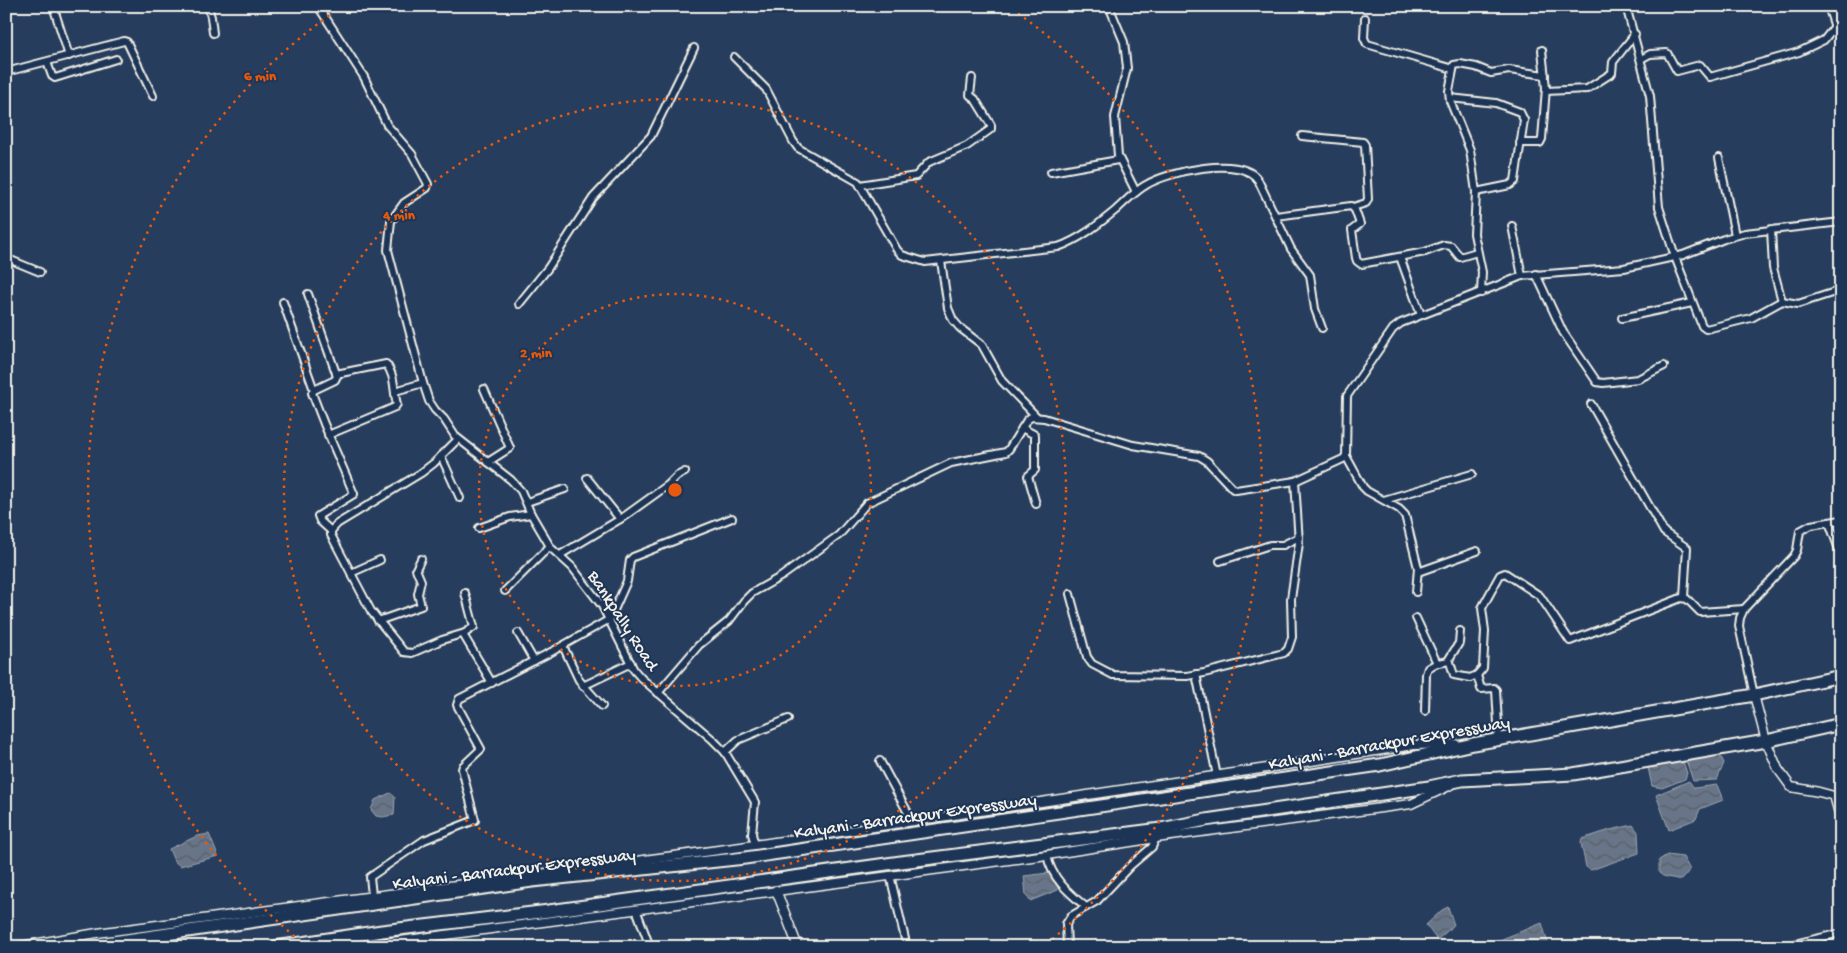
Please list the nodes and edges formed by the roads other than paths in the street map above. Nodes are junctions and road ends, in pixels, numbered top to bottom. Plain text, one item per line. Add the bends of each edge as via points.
1 (54, 6) edge
2 (208, 6) edge
3 (318, 6) edge
4 (1109, 6) edge
5 (1626, 6) edge
6 (1828, 6) edge
7 (1365, 18) dead end
8 (1835, 26) junction
9 (212, 33) dead end
10 (1634, 34) junction
11 (1841, 46) edge
12 (694, 48) dead end
13 (1542, 50) dead end
14 (70, 56) junction
15 (734, 57) dead end
16 (116, 59) dead end
17 (1641, 59) junction
18 (47, 62) junction
19 (1453, 69) junction
20 (6, 72) edge
21 (1545, 75) junction
22 (972, 78) dead end
23 (1546, 91) junction
24 (153, 96) dead end
25 (1450, 98) junction
26 (1302, 136) dead end
27 (1520, 144) junction
28 (1718, 158) dead end
29 (1118, 160) junction
30 (1051, 172) dead end
31 (860, 184) junction
32 (1136, 192) junction
33 (1476, 192) junction
34 (1353, 207) junction
35 (1276, 216) junction
36 (1841, 222) edge
37 (1512, 226) dead end
38 (1770, 230) junction
39 (1735, 235) junction
40 (1477, 252) junction
41 (1400, 257) junction
42 (1675, 257) junction
43 (6, 258) edge
44 (941, 261) junction
45 (40, 272) dead end
46 (1536, 274) junction
47 (1522, 276) junction
48 (1841, 290) edge
49 (1481, 293) junction
50 (308, 294) dead end
51 (1782, 301) junction
52 (283, 302) dead end
53 (1692, 303) junction
54 (519, 304) dead end
55 (1421, 315) junction
56 (1622, 318) dead end
57 (1322, 328) dead end
58 (1664, 366) dead end
59 (336, 374) junction
60 (423, 383) junction
61 (484, 389) dead end
62 (314, 390) junction
63 (396, 391) junction
64 (1591, 404) dead end
65 (1037, 417) junction
66 (1022, 428) junction
67 (328, 436) junction
68 (458, 439) junction
69 (441, 456) junction
70 (1346, 456) junction
71 (488, 462) junction
72 (685, 472) dead end
73 (1472, 474) dead end
74 (587, 478) dead end
75 (1295, 481) junction
76 (565, 489) dead end
77 (460, 498) dead end
78 (1384, 500) junction
79 (527, 502) junction
80 (1036, 504) dead end
81 (531, 514) junction
82 (732, 518) dead end
83 (620, 520) junction
84 (1841, 520) edge
85 (1828, 522) junction
86 (479, 528) dead end
87 (331, 531) junction
88 (1299, 537) junction
89 (550, 546) junction
90 (1477, 551) dead end
91 (560, 555) junction
92 (1841, 555) edge
93 (420, 559) dead end
94 (380, 560) dead end
95 (1220, 561) dead end
96 (1418, 572) junction
97 (351, 573) junction
98 (505, 591) dead end
99 (1416, 592) dead end
100 (465, 593) dead end
101 (1070, 594) dead end
102 (1684, 597) junction
103 (1744, 609) junction
104 (1416, 618) dead end
105 (610, 619) junction
106 (378, 621) junction
107 (1460, 631) dead end
108 (518, 633) dead end
109 (465, 634) junction
110 (563, 646) junction
111 (534, 661) junction
112 (1449, 661) junction
113 (631, 663) junction
114 (1437, 663) junction
115 (1196, 674) junction
116 (1477, 675) junction
117 (1838, 676) edge
118 (492, 683) junction
119 (583, 686) junction
120 (658, 693) junction
121 (1754, 694) junction
122 (602, 706) dead end
123 (1425, 711) dead end
124 (788, 719) dead end
125 (1841, 724) edge
126 (1498, 740) junction
127 (1766, 741) junction
128 (1473, 744) junction
129 (725, 752) junction
130 (880, 761) dead end
131 (1217, 776) junction
132 (1462, 780) junction
133 (1841, 820) edge
134 (913, 822) junction
135 (1156, 838) junction
136 (755, 845) junction
137 (1047, 855) junction
138 (890, 875) junction
139 (776, 890) junction
140 (372, 895) junction
141 (1086, 907) junction
142 (636, 908) junction
143 (1841, 934) edge
144 (430, 937) junction
145 (905, 939) dead end
146 (16, 947) edge
147 (78, 947) edge
148 (274, 947) edge
149 (355, 947) edge
150 (435, 947) edge
151 (650, 947) edge
152 (798, 947) edge
153 (1067, 947) edge
154 (1781, 947) edge

1 - 14 street
2 - 9 street
3 - 60 street via 364,76 387,125 412,154 428,184 428,188 404,202 391,221 388,250
4 - 29 street via 1124,42 1126,68 1115,117
5 - 10 street
6 - 8 street
7 - 19 street via 1364,38 1367,44
8 - 11 street
8 - 17 street via 1824,40 1799,52 1710,77 1700,65 1677,71 1667,53 1650,54
10 - 17 street
10 - 23 street via 1613,62 1612,73 1587,89
12 - 54 street via 651,136 593,198 548,268
13 - 21 street
14 - 18 street
14 - 24 street via 127,42
15 - 31 street via 766,89 798,148
16 - 18 street via 55,78
17 - 42 street via 1651,104 1658,199
18 - 20 street
19 - 21 street via 1454,65 1460,64 1490,73 1509,70
19 - 25 street
21 - 23 street
22 - 31 street via 970,95 991,129 966,146 930,162 916,176
23 - 27 street via 1542,141
25 - 27 street via 1496,103 1520,112 1524,120
25 - 33 street via 1468,144
26 - 34 street via 1363,142 1368,200
27 - 33 street via 1513,183
28 - 39 street
29 - 30 street
29 - 32 street
31 - 44 street via 899,253 918,261
32 - 35 street via 1150,182 1181,172 1230,167 1256,176
32 - 44 street via 1097,224 1058,247
33 - 40 street via 1474,229
34 - 35 street via 1348,205
34 - 41 street via 1360,224 1352,230 1357,261 1361,264
35 - 57 street via 1291,249 1310,274 1315,309
36 - 38 street
37 - 47 street
38 - 39 street
38 - 51 street via 1772,268
39 - 42 street
40 - 41 street via 1460,257 1451,246 1444,245
40 - 49 street via 1482,272
41 - 55 street
42 - 46 street via 1611,270
42 - 53 street
43 - 45 street
44 - 65 street via 948,308 953,320 982,345 1002,381
46 - 47 street
46 - 58 street via 1563,332 1597,382 1638,379
47 - 49 street
48 - 51 street via 1798,304
49 - 55 street
50 - 59 street
51 - 53 street via 1751,318 1706,328 1702,326
52 - 62 street
53 - 56 street
55 - 70 street via 1393,329 1350,389 1346,401
59 - 62 street via 336,380
59 - 63 street via 386,364
60 - 63 street
60 - 68 street, Bankpally Road via 438,414
61 - 71 street via 510,448
62 - 67 street via 312,393
63 - 67 street via 395,407
64 - 102 street via 1664,532 1687,548
65 - 66 street via 1031,417
65 - 75 street via 1133,446 1199,456 1236,490
66 - 80 street via 1035,435 1035,470 1028,476
66 - 120 street via 1006,452 951,463 867,503 839,535 748,597 729,620 695,649
67 - 87 street via 354,494 320,514 318,519
68 - 69 street
68 - 71 street, Bankpally Road
69 - 77 street
69 - 87 street via 421,473 337,524
70 - 75 street
70 - 78 street via 1363,487
71 - 79 street, Bankpally Road via 516,485
72 - 83 street
73 - 78 street
74 - 83 street
75 - 88 street
76 - 79 street
78 - 96 street via 1405,515
79 - 81 street, Bankpally Road
81 - 86 street via 510,517
81 - 89 street, Bankpally Road
82 - 105 street via 631,558 627,580
83 - 91 street
84 - 85 street
85 - 92 street
85 - 103 street via 1810,525 1800,531 1794,556
87 - 97 street
88 - 95 street via 1283,545 1268,545
88 - 115 street via 1291,599 1292,637 1288,649 1279,655
89 - 91 street, Bankpally Road
89 - 98 street
90 - 96 street
91 - 105 street, Bankpally Road via 590,588
93 - 106 street via 416,569 421,582 420,606
94 - 97 street
96 - 99 street
97 - 106 street
100 - 109 street via 474,627
101 - 115 street via 1084,650 1092,664 1120,676
102 - 103 street via 1700,612
102 - 116 street via 1570,641 1540,596 1503,573 1482,608 1484,665
103 - 121 street via 1739,626
104 - 114 street
105 - 110 street
105 - 113 street, Bankpally Road
106 - 109 street via 408,654
107 - 112 street via 1459,643
108 - 111 street
109 - 118 street
110 - 111 street
110 - 119 street
111 - 118 street
112 - 114 street
112 - 116 street via 1457,677
113 - 119 street
113 - 120 street, Bankpally Road via 641,678
114 - 123 street via 1428,668 1426,674
115 - 131 street
116 - 126 street via 1481,689 1496,690
117 - 121 highway, Kalyani - Barrackpur Expressway
118 - 140 street via 459,698 456,703 481,749 462,768 475,820 424,840 370,877
119 - 122 street
120 - 129 street, Bankpally Road
121 - 126 highway, Kalyani - Barrackpur Expressway
121 - 127 street
124 - 129 street via 738,740
125 - 127 highway
126 - 128 highway, Kalyani - Barrackpur Expressway
127 - 132 highway via 1573,774
127 - 133 street via 1778,769 1791,787 1834,796
128 - 131 street via 1414,745
128 - 147 highway, Kalyani - Barrackpur Expressway via 1380,765 1036,816 745,858 532,881
129 - 136 street, Bankpally Road via 755,802 752,834
130 - 134 street
131 - 134 street
132 - 135 street via 1411,804
132 - 148 highway via 1162,829
134 - 136 street
135 - 137 street
135 - 141 street via 1152,847 1097,901
136 - 140 street
137 - 138 street
137 - 141 street via 1060,884
138 - 139 street
138 - 145 street
139 - 142 street
139 - 152 street
140 - 146 street
141 - 153 street via 1071,916 1066,924
142 - 144 street
142 - 151 street
143 - 154 street
144 - 149 street
144 - 150 street

